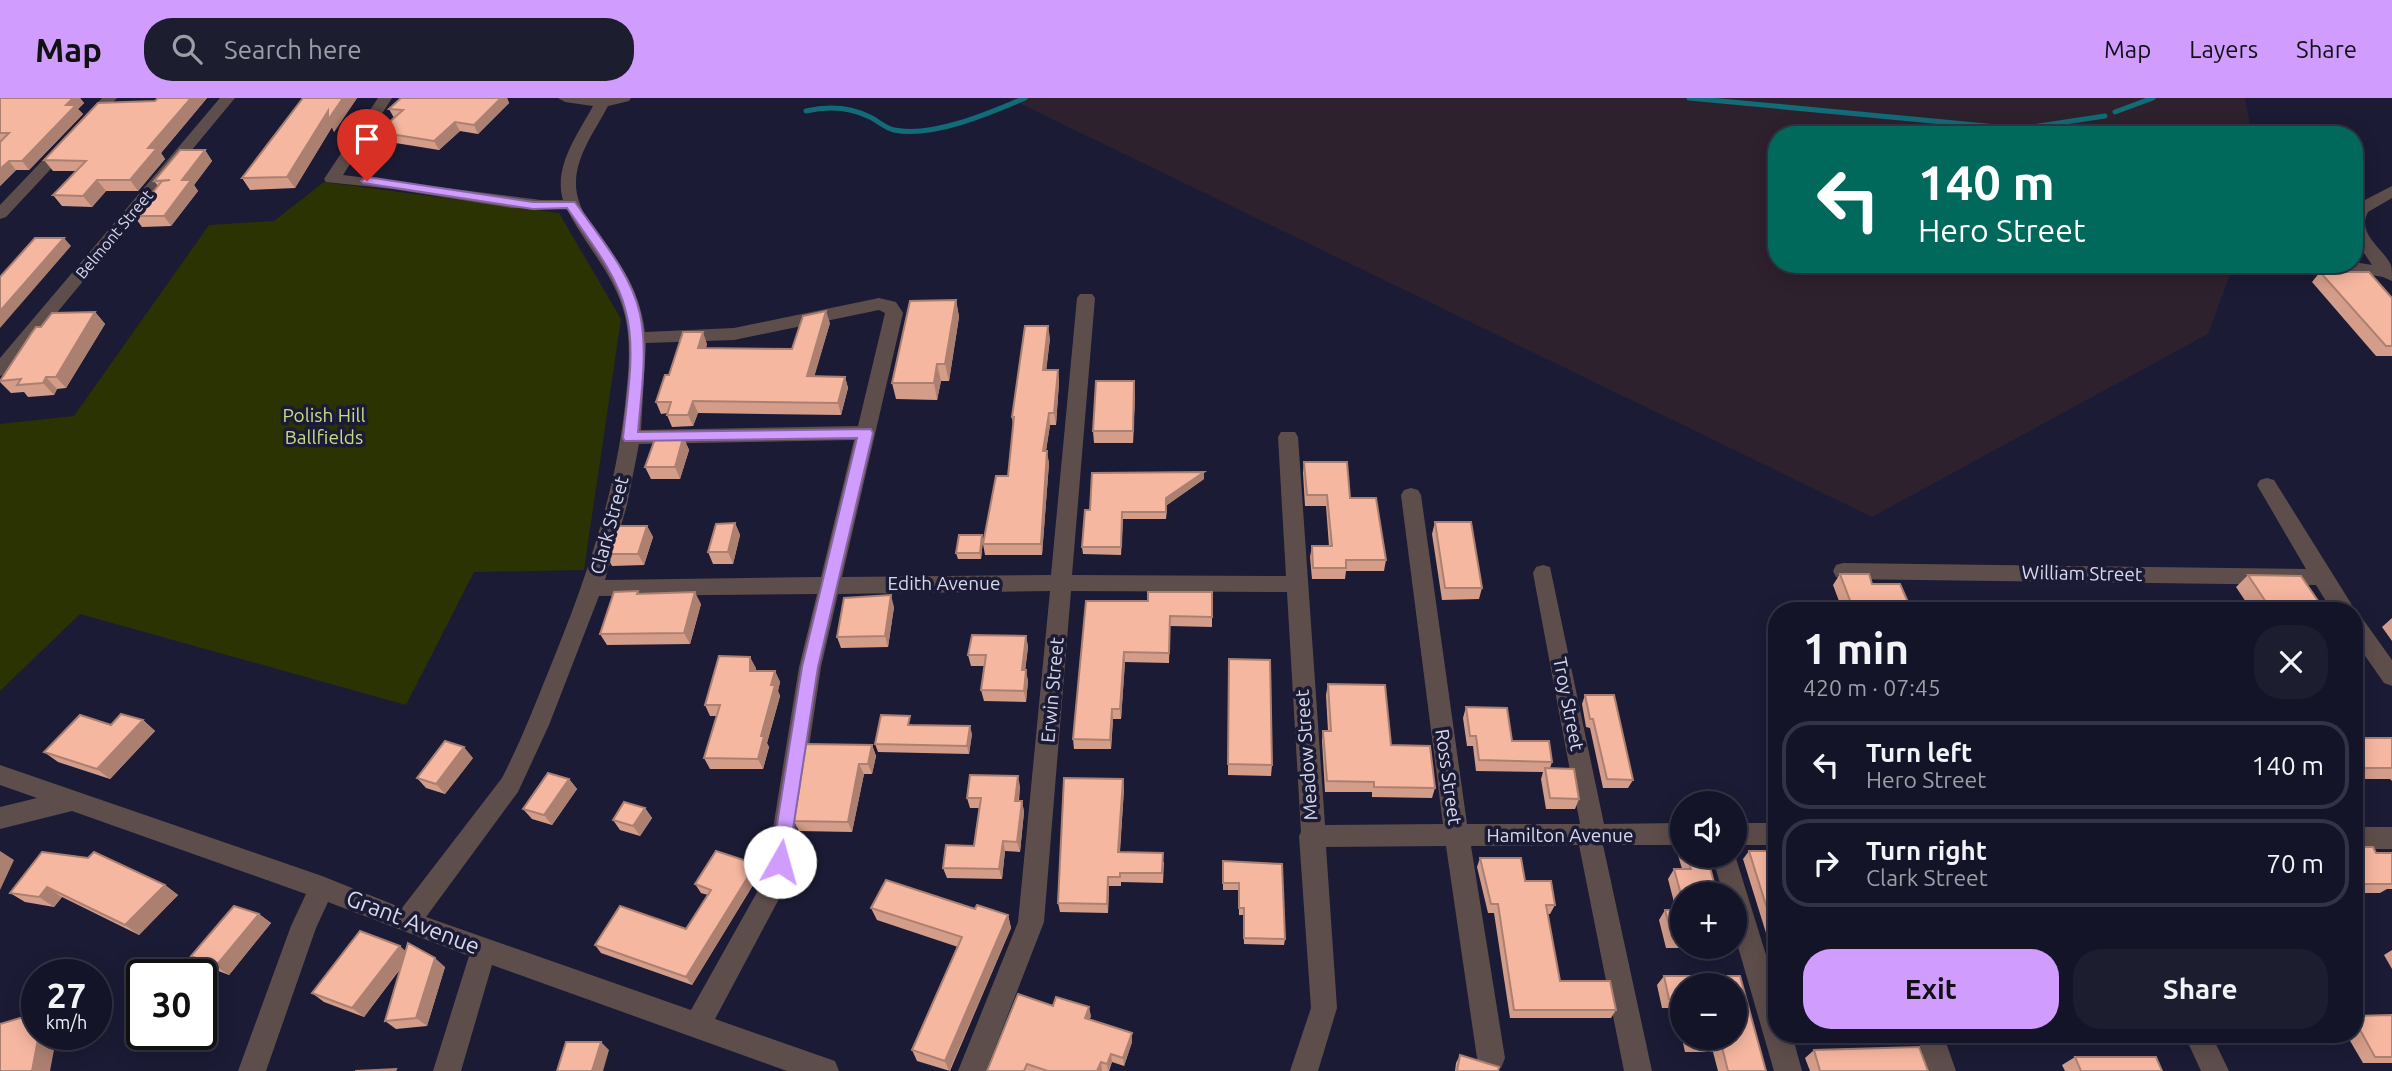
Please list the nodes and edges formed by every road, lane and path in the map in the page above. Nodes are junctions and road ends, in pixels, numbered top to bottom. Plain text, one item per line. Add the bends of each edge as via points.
1 (110, 98) edge
2 (228, 98) edge
3 (385, 98) edge
4 (565, 98) edge
5 (624, 98) edge
6 (602, 103) junction
7 (2392, 191) edge
8 (571, 204) junction
9 (2363, 208) edge
10 (0, 214) edge
11 (2363, 238) edge
12 (2363, 269) edge
13 (2391, 274) edge
14 (1086, 298) dead end
15 (637, 338) junction
16 (0, 370) edge
17 (866, 433) junction
18 (1288, 437) dead end
19 (631, 438) junction
20 (2267, 485) dead end
21 (1411, 495) dead end
22 (1843, 571) edge
23 (1543, 573) dead end
24 (2320, 577) junction
25 (1061, 583) junction
26 (1296, 584) junction
27 (830, 586) junction
28 (591, 588) junction
29 (2338, 602) edge
30 (2363, 637) edge
31 (2392, 677) edge
32 (0, 775) edge
33 (72, 800) junction
34 (0, 818) edge
35 (1670, 834) edge
36 (1747, 834) edge
37 (1591, 835) junction
38 (1768, 835) edge
39 (1311, 836) junction
40 (1457, 836) junction
41 (2363, 838) edge
42 (2392, 838) edge
43 (1728, 868) edge
44 (322, 888) junction
45 (407, 922) junction
46 (484, 949) junction
47 (1768, 1002) edge
48 (698, 1024) junction
49 (1780, 1043) edge
50 (1932, 1043) edge
51 (2201, 1043) edge
52 (1491, 1058) dead end
53 (813, 1069) edge
54 (252, 1071) edge
55 (447, 1071) edge
56 (972, 1071) edge
57 (1304, 1071) edge
58 (1638, 1071) edge
59 (1788, 1071) edge
60 (1942, 1071) edge
61 (2215, 1071) edge

1 - 10 street
2 - 16 street, Belmont Street
3 - 8 street via 332,178 533,206
4 - 6 street
5 - 6 street
6 - 8 street via 568,178
7 - 9 street
8 - 15 street, Clark Street via 617,274 633,313
11 - 13 street
12 - 13 street
14 - 25 street, Erwin Street
15 - 17 street via 734,334 850,309 890,306 894,313
15 - 19 street, Clark Street
17 - 19 street
17 - 27 street
18 - 26 street, Meadow Street
19 - 28 street, Clark Street via 617,510
20 - 24 street
21 - 40 street, Ross Street
22 - 24 street, William Street
23 - 37 street, Troy Street
24 - 29 street
25 - 26 street, Edith Avenue
25 - 27 street, Edith Avenue
25 - 56 street, Erwin Street via 1031,922
26 - 39 street, Meadow Street
27 - 28 street, Edith Avenue
27 - 48 street via 810,667 777,880
28 - 45 street, Clark Street via 510,785
30 - 31 street
32 - 33 street, Grant Avenue
33 - 34 street
33 - 44 street, Grant Avenue
35 - 37 street, Hamilton Avenue
36 - 38 street
37 - 40 street, Hamilton Avenue
37 - 58 street, Troy Street
39 - 40 street, Hamilton Avenue
39 - 57 street, Meadow Street via 1324,1008
40 - 52 street, Ross Street
41 - 42 street
43 - 47 street
44 - 45 street, Grant Avenue
44 - 54 street
45 - 46 street, Grant Avenue
46 - 48 street, Grant Avenue
46 - 55 street
48 - 53 street, Grant Avenue
49 - 59 street
50 - 60 street
51 - 61 street

